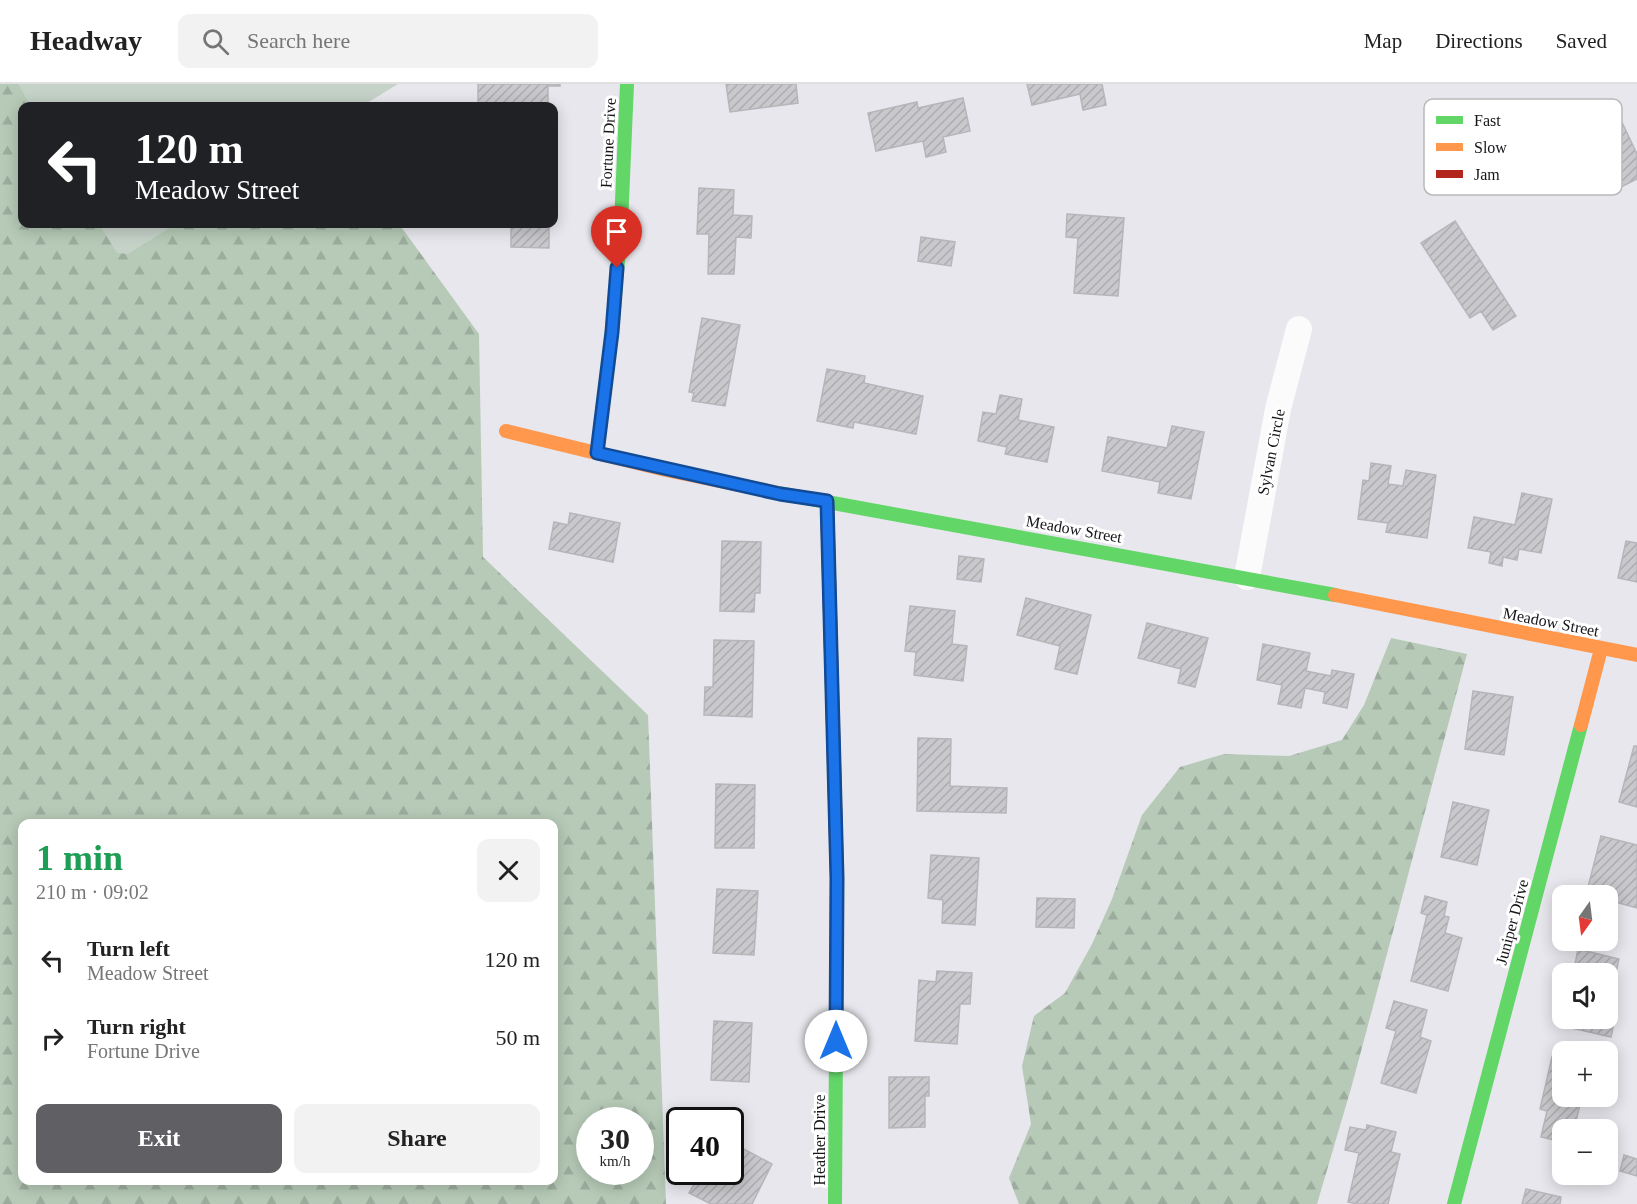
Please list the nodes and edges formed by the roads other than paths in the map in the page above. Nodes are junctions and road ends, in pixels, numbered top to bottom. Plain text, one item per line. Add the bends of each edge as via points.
1 (627, 84) edge
2 (1299, 329) dead end
3 (506, 431) dead end
4 (597, 453) junction
5 (827, 501) junction
6 (1247, 577) junction
7 (1600, 649) junction
8 (1637, 655) edge
9 (835, 1204) edge
10 (1454, 1204) edge

1 - 4 street, Fortune Drive via 621,224
2 - 6 street, Sylvan Circle via 1278,409
3 - 4 street, Meadow Street
4 - 5 street, Meadow Street
5 - 6 street, Meadow Street
5 - 9 street, Heather Drive via 837,878
6 - 7 street, Meadow Street
7 - 8 street, Meadow Street
7 - 10 street, Juniper Drive

